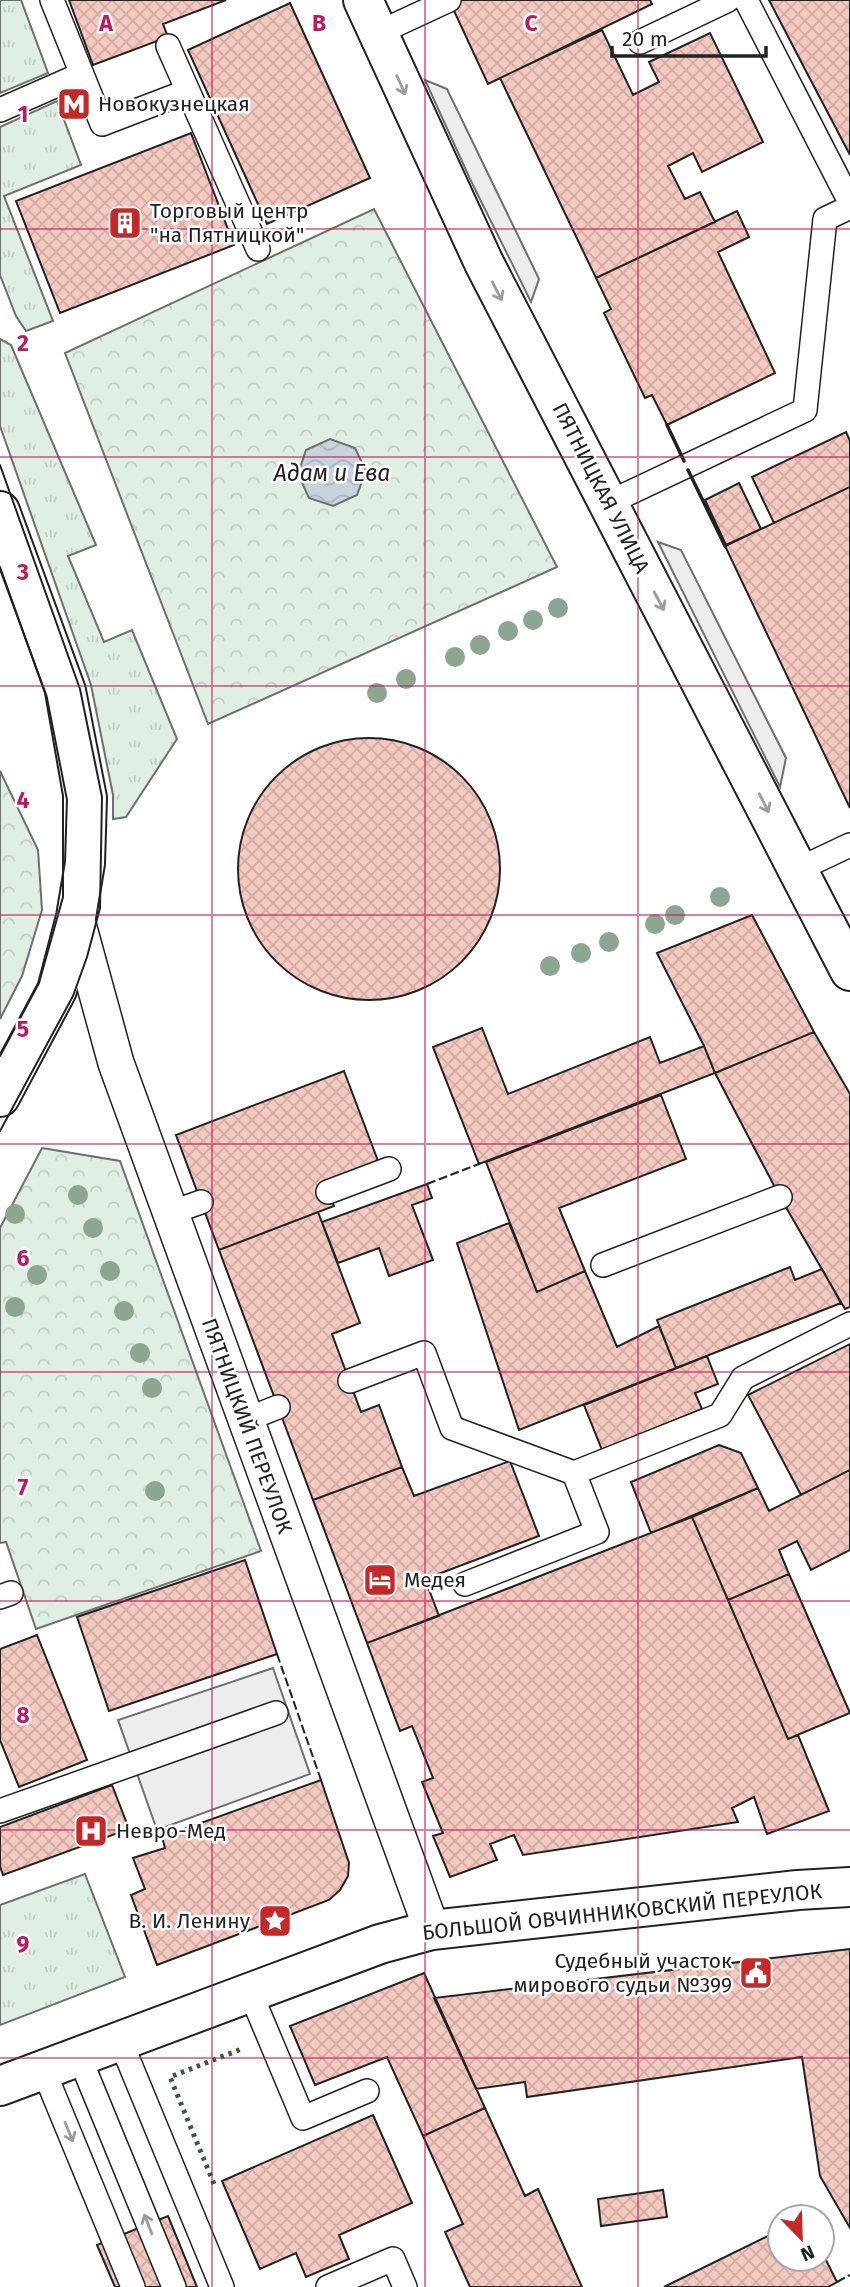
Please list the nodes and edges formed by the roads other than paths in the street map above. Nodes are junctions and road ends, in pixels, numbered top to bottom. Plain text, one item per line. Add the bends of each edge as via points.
1 (52, 0) edge
2 (728, 0) edge
3 (746, 0) edge
4 (449, 1) edge
5 (371, 17) edge
6 (640, 42) dead end
7 (168, 46) dead end
8 (82, 74) junction
9 (188, 91) junction
10 (0, 110) edge
11 (850, 202) edge
12 (850, 207) edge
13 (258, 249) dead end
14 (608, 503) junction
15 (0, 511) edge
16 (850, 845) edge
17 (797, 870) junction
18 (76, 917) junction
19 (850, 971) edge
20 (0, 1097) edge
21 (389, 1169) dead end
22 (328, 1192) dead end
23 (780, 1197) dead end
24 (603, 1265) dead end
25 (850, 1324) edge
26 (350, 1381) dead end
27 (278, 1407) dead end
28 (245, 1420) junction
29 (574, 1473) junction
30 (465, 1584) dead end
31 (276, 1713) dead end
32 (0, 1811) edge
33 (850, 1887) edge
34 (432, 1930) junction
35 (250, 1992) junction
36 (120, 2040) junction
37 (79, 2056) junction
38 (43, 2069) junction
39 (0, 2086) edge
40 (367, 2091) dead end
41 (133, 2287) edge
42 (174, 2287) edge
43 (222, 2287) edge
44 (328, 2287) edge
45 (405, 2287) edge

1 - 8 lane
2 - 6 lane
3 - 11 lane
4 - 5 lane
5 -> 14 street, ПЯТНИЦКАЯ УЛИЦА via 484,263
7 - 9 lane
8 - 9 lane via 102,124
8 - 10 lane
9 - 13 lane
12 - 14 lane via 825,219 805,410
14 -> 17 street, ПЯТНИЦКАЯ УЛИЦА
15 - 18 street via 65,691 87,798 85,863
16 - 17 lane
17 - 19 street, ПЯТНИЦКАЯ УЛИЦА
18 - 20 street via 57,990
18 - 28 street, ПЯТНИЦКИЙ ПЕРЕУЛОК via 116,1063 185,1207
21 - 22 lane
23 - 24 lane
25 - 29 lane via 743,1378 720,1415
26 - 29 lane via 424,1353 453,1428
27 - 28 lane
28 - 34 street, ПЯТНИЦКИЙ ПЕРЕУЛОК
29 - 30 lane via 597,1532
31 - 32 lane
33 - 34 street, БОЛЬШОЙ ОВЧИННИКОВСКИЙ ПЕРЕУЛОК
34 - 35 street, БОЛЬШОЙ ОВЧИННИКОВСКИЙ ПЕРЕУЛОК via 380,1944
35 - 36 street, БОЛЬШОЙ ОВЧИННИКОВСКИЙ ПЕРЕУЛОК
35 - 40 lane via 303,2118
36 - 37 street, БОЛЬШОЙ ОВЧИННИКОВСКИЙ ПЕРЕУЛОК
36 - 43 lane
37 - 38 street, БОЛЬШОЙ ОВЧИННИКОВСКИЙ ПЕРЕУЛОК
42 -> 37 lane
38 - 39 street, БОЛЬШОЙ ОВЧИННИКОВСКИЙ ПЕРЕУЛОК
38 -> 41 lane
44 - 45 lane via 393,2259

